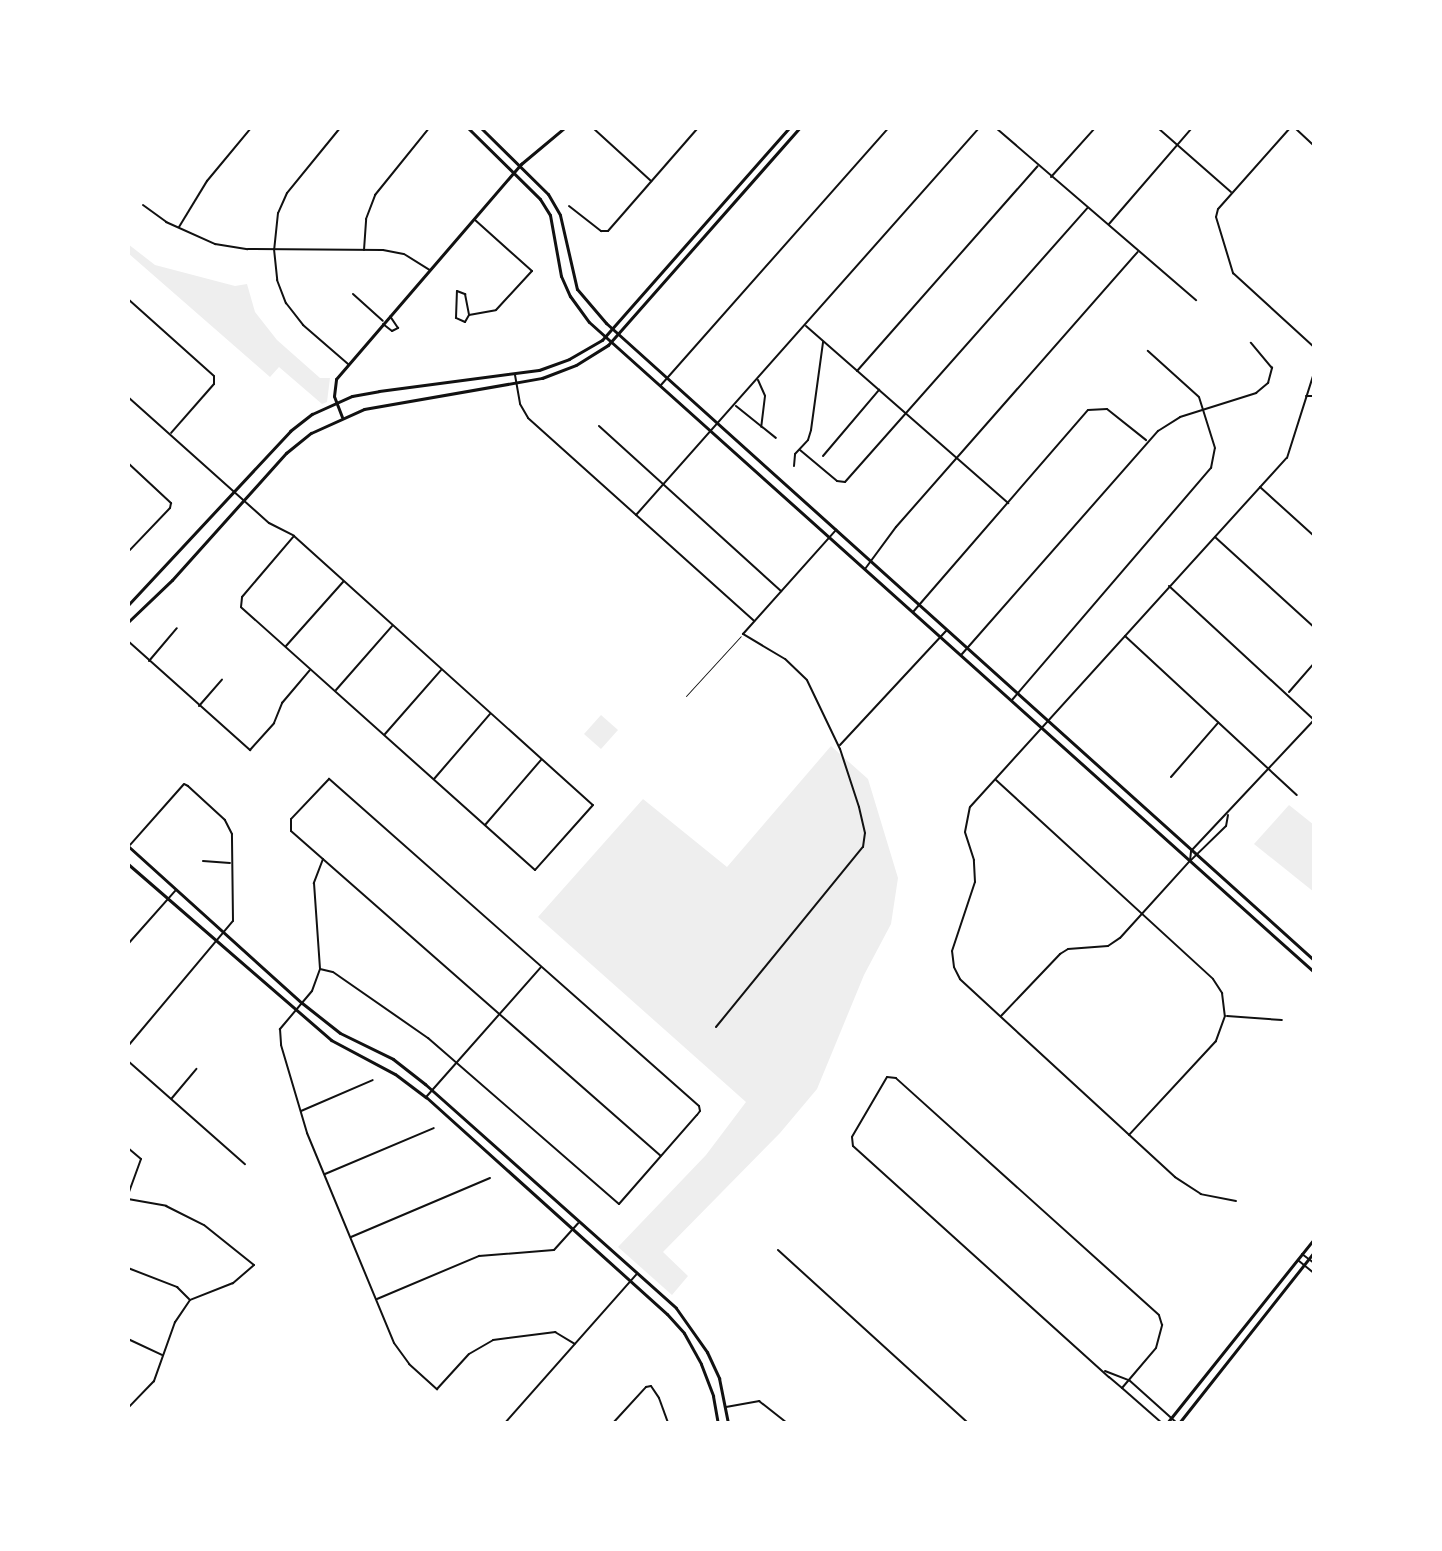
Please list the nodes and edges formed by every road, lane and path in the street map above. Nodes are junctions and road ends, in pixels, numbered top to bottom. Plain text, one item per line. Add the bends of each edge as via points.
1 (251, 128) edge
2 (340, 128) edge
3 (429, 128) edge
4 (468, 128) edge
5 (481, 128) edge
6 (564, 128) edge
7 (593, 128) edge
8 (698, 128) edge
9 (888, 128) edge
10 (979, 128) edge
11 (997, 128) edge
12 (1095, 128) edge
13 (1158, 128) edge
14 (1192, 128) edge
15 (1290, 128) edge
16 (1295, 128) edge
17 (795, 129) edge
18 (1178, 145) junction
19 (1314, 146) edge
20 (521, 164) junction
21 (1038, 166) junction
22 (515, 172) junction
23 (1051, 177) junction
24 (652, 182) junction
25 (1232, 193) junction
26 (143, 205) dead end
27 (569, 206) dead end
28 (1087, 208) junction
29 (717, 210) junction
30 (723, 216) junction
31 (474, 219) junction
32 (1108, 226) junction
33 (179, 228) junction
34 (274, 249) junction
35 (364, 250) junction
36 (1138, 252) junction
37 (430, 270) junction
38 (353, 294) dead end
39 (128, 299) edge
40 (1196, 300) dead end
41 (469, 315) junction
42 (390, 316) junction
43 (384, 323) junction
44 (805, 325) junction
45 (616, 331) junction
46 (605, 337) junction
47 (611, 342) junction
48 (823, 342) junction
49 (1251, 343) dead end
50 (1314, 347) edge
51 (1148, 351) dead end
52 (348, 364) junction
53 (857, 371) junction
54 (1314, 373) edge
55 (515, 374) junction
56 (667, 379) junction
57 (758, 380) junction
58 (517, 383) junction
59 (661, 386) junction
60 (879, 390) junction
61 (1305, 396) junction
62 (1314, 396) edge
63 (128, 397) edge
64 (336, 403) junction
65 (735, 406) junction
66 (1203, 407) junction
67 (906, 414) junction
68 (342, 417) junction
69 (718, 425) junction
70 (599, 426) dead end
71 (761, 428) junction
72 (712, 432) junction
73 (170, 434) junction
74 (776, 438) dead end
75 (1147, 441) junction
76 (800, 450) junction
77 (823, 456) dead end
78 (957, 458) junction
79 (128, 463) edge
80 (794, 466) dead end
81 (664, 485) junction
82 (1259, 486) junction
83 (236, 492) junction
84 (245, 501) junction
85 (1008, 503) junction
86 (636, 515) junction
87 (837, 530) junction
88 (294, 536) junction
89 (1314, 536) edge
90 (1214, 537) junction
91 (830, 538) junction
92 (128, 552) edge
93 (871, 561) junction
94 (865, 569) junction
95 (344, 581) junction
96 (1169, 586) junction
97 (781, 591) junction
98 (128, 605) edge
99 (919, 605) junction
100 (913, 612) junction
101 (754, 621) junction
102 (128, 622) edge
103 (392, 625) junction
104 (1314, 627) edge
105 (177, 628) dead end
106 (947, 630) junction
107 (743, 634) junction
108 (1124, 635) junction
109 (940, 637) junction
110 (129, 644) edge
111 (285, 647) junction
112 (967, 648) junction
113 (961, 655) junction
114 (148, 662) junction
115 (1314, 663) edge
116 (310, 669) junction
117 (442, 669) junction
118 (222, 680) dead end
119 (335, 691) junction
120 (1288, 693) junction
121 (1017, 694) junction
122 (686, 696) dead end
123 (1011, 701) junction
124 (199, 706) junction
125 (491, 713) junction
126 (1314, 720) edge
127 (1047, 722) junction
128 (1218, 722) junction
129 (1042, 728) junction
130 (385, 734) junction
131 (839, 746) junction
132 (542, 759) junction
133 (1270, 769) junction
134 (1171, 777) dead end
135 (434, 779) junction
136 (995, 779) junction
137 (1297, 795) dead end
138 (1228, 815) junction
139 (485, 825) junction
140 (128, 846) edge
141 (1191, 851) junction
142 (1198, 857) junction
143 (323, 858) junction
144 (203, 861) dead end
145 (1190, 861) junction
146 (231, 863) junction
147 (128, 864) edge
148 (176, 889) junction
149 (168, 899) junction
150 (1142, 914) junction
151 (1262, 914) junction
152 (1257, 921) junction
153 (226, 933) junction
154 (217, 942) junction
155 (128, 944) edge
156 (1314, 960) edge
157 (541, 967) junction
158 (320, 969) junction
159 (1314, 972) edge
160 (302, 1003) junction
161 (296, 1011) junction
162 (499, 1013) junction
163 (1001, 1016) junction
164 (1225, 1016) junction
165 (1282, 1020) dead end
166 (716, 1027) dead end
167 (128, 1046) edge
168 (128, 1061) edge
169 (456, 1061) junction
170 (196, 1069) dead end
171 (373, 1080) dead end
172 (432, 1090) junction
173 (426, 1097) junction
174 (172, 1099) junction
175 (300, 1112) junction
176 (434, 1128) dead end
177 (1129, 1135) junction
178 (128, 1148) edge
179 (661, 1156) junction
180 (245, 1164) dead end
181 (324, 1175) junction
182 (490, 1178) dead end
183 (128, 1194) edge
184 (128, 1199) edge
185 (1236, 1201) dead end
186 (579, 1221) junction
187 (573, 1228) junction
188 (350, 1237) junction
189 (1314, 1239) edge
190 (778, 1250) dead end
191 (1314, 1252) edge
192 (1302, 1254) junction
193 (1309, 1259) junction
194 (1297, 1260) junction
195 (1314, 1263) edge
196 (1304, 1265) junction
197 (128, 1268) edge
198 (1314, 1273) edge
199 (637, 1274) junction
200 (631, 1281) junction
201 (376, 1299) junction
202 (190, 1300) junction
203 (128, 1339) edge
204 (575, 1344) junction
205 (163, 1355) junction
206 (1101, 1369) junction
207 (1129, 1380) junction
208 (1122, 1388) junction
209 (726, 1407) junction
210 (128, 1408) edge
211 (1171, 1418) junction
212 (505, 1423) edge
213 (613, 1423) edge
214 (668, 1423) edge
215 (718, 1423) edge
216 (728, 1423) edge
217 (787, 1423) edge
218 (968, 1423) edge
219 (1164, 1423) edge
220 (1178, 1423) edge

1 - 33 street via 207,181
2 - 34 street via 287,193 278,213
3 - 35 street via 375,195 366,219
4 - 22 main road
5 - 20 main road
6 - 20 main road
7 - 24 street
8 - 24 street
9 - 56 street
10 - 44 street
11 - 21 street
12 - 23 street
13 - 18 street
14 - 18 street
15 - 25 street
16 - 19 street
17 - 29 main road
17 - 30 main road
18 - 25 street
18 - 32 street
20 - 22 main road
20 - 45 main road via 560,215 577,289
21 - 23 street
21 - 53 street
22 - 31 main road
22 - 46 main road via 550,215 570,296
23 - 28 street
24 - 27 street via 608,231
25 - 50 street via 1216,217 1230,268
26 - 33 street
28 - 32 street
28 - 67 street
29 - 30 main road
29 - 45 main road
30 - 45 main road
31 - 37 main road
31 - 41 street via 532,271 496,310
32 - 36 street
33 - 34 street via 215,244
34 - 35 street
34 - 52 street via 286,303
35 - 37 street via 404,254
36 - 40 street
36 - 78 street
37 - 42 main road
38 - 43 street
39 - 73 street via 214,376 214,384
41 - 41 street via 465,322 456,318 457,291 465,294
42 - 43 main road
42 - 43 street via 397,329
43 - 52 main road
44 - 48 street
44 - 57 street
45 - 46 main road
45 - 47 main road
45 - 56 main road
46 - 47 main road
46 - 55 main road via 553,366
47 - 58 main road via 576,365
47 - 59 main road
48 - 53 street
48 - 76 street via 811,430
49 - 66 street via 1272,368 1268,383 1256,393
51 - 66 street via 1197,393
52 - 64 main road via 334,384
53 - 60 street
54 - 61 street
55 - 58 street
55 - 64 main road via 379,391
56 - 59 street
56 - 69 main road
57 - 65 street
57 - 71 street via 765,396
58 - 68 main road
58 - 86 street via 528,418
59 - 72 main road
60 - 67 street
60 - 77 street
61 - 62 street
61 - 82 street via 1287,458
63 - 73 street
64 - 68 main road
64 - 83 main road via 290,431
65 - 69 street
65 - 71 street
66 - 75 street via 1171,421
66 - 121 street via 1215,448 1205,478
67 - 76 street via 842,483
67 - 78 street
68 - 84 main road via 286,453
69 - 72 street
69 - 87 main road
70 - 81 street
71 - 74 street
72 - 81 street
72 - 91 main road
73 - 83 street
75 - 85 street via 1107,409 1088,410
75 - 112 street
76 - 80 street
78 - 85 street
78 - 93 street
79 - 92 street via 169,497 171,506
81 - 86 street
81 - 97 street
82 - 89 street
82 - 90 street
83 - 84 street
83 - 98 main road
84 - 88 street
84 - 102 main road
85 - 99 street
86 - 101 street
87 - 91 street
87 - 93 main road
88 - 95 street
88 - 111 street via 239,601
90 - 96 street
90 - 104 street
91 - 94 main road
91 - 97 street
93 - 94 street
93 - 99 main road
94 - 100 main road
95 - 103 street
95 - 111 street
96 - 108 street
96 - 120 street
97 - 101 street
99 - 100 street
99 - 106 main road
100 - 109 main road
101 - 107 street
103 - 117 street
103 - 119 street
105 - 114 street
106 - 109 street
106 - 112 main road
107 - 122 lane
107 - 131 street via 801,672
108 - 127 street
108 - 128 street
109 - 113 main road
109 - 131 street
110 - 114 street
111 - 116 street
112 - 113 street
112 - 121 main road
113 - 123 main road
114 - 124 street
115 - 120 street
116 - 119 street
116 - 124 street via 250,750
117 - 125 street
117 - 130 street
118 - 124 street
119 - 130 street
120 - 126 street
121 - 123 street
121 - 127 main road
123 - 129 main road
125 - 132 street
125 - 135 street
126 - 133 street
127 - 129 street
127 - 141 main road
128 - 133 street
128 - 134 street
129 - 136 street
129 - 145 main road
130 - 135 street
131 - 166 street via 860,810 863,847
132 - 139 street
132 - 139 street via 593,805 535,870
133 - 137 street
133 - 138 street
135 - 139 street
136 - 150 street
136 - 163 street via 965,820 975,882 952,951 955,972
138 - 141 street
138 - 142 street via 1226,826
140 - 146 street via 184,784 229,827
140 - 148 main road
141 - 142 main road
141 - 145 street
142 - 145 street
142 - 151 main road
143 - 157 street via 288,826 329,779
143 - 158 street via 314,883
143 - 162 street
144 - 146 street
145 - 150 street
145 - 152 main road
146 - 153 street via 233,921
147 - 149 main road
148 - 149 street
148 - 153 main road
149 - 154 main road
149 - 155 street
150 - 163 street via 1114,943 1060,954
150 - 164 street via 1213,979 1222,993
151 - 152 main road
151 - 156 main road
152 - 159 main road
153 - 154 street
153 - 160 main road
154 - 161 main road
154 - 167 street
157 - 162 street
157 - 179 street via 699,1106
158 - 160 street
158 - 169 street via 338,976
160 - 161 street
160 - 172 main road via 347,1037 402,1065
161 - 173 main road via 331,1040
161 - 175 street via 280,1029
162 - 169 street
162 - 179 street
163 - 177 street
164 - 165 street
164 - 177 street via 1216,1041
168 - 174 street
169 - 172 street
169 - 179 street via 619,1204
170 - 174 street
171 - 175 street
172 - 173 street
172 - 186 main road
173 - 187 main road
174 - 180 street
175 - 181 street
176 - 181 street
177 - 185 street via 1190,1189
178 - 183 street via 141,1159
181 - 188 street
182 - 188 street
184 - 202 street via 166,1206 204,1225 254,1265 233,1283
186 - 187 street
186 - 199 main road
187 - 200 main road
187 - 201 street via 554,1250 479,1256
188 - 201 street
189 - 192 main road
190 - 218 street
191 - 193 main road
192 - 193 street
192 - 194 main road
193 - 195 street
193 - 196 main road
194 - 196 street
194 - 211 main road
196 - 198 street
196 - 220 main road
197 - 202 street via 177,1287
199 - 200 street
199 - 209 main road via 692,1328 719,1378
200 - 204 street
200 - 215 main road via 684,1333 701,1364
201 - 204 street via 401,1356 437,1389 469,1354 493,1340 555,1332
202 - 205 street
203 - 205 street
204 - 212 street
205 - 210 street via 154,1381
206 - 207 street
206 - 207 street via 853,1146 853,1135 876,1102 884,1079 896,1078 1159,1315 1157,1345
206 - 208 street
207 - 208 street
207 - 211 street
208 - 219 street
209 - 216 main road
209 - 217 street via 759,1401
211 - 219 main road
211 - 220 street
213 - 214 street via 651,1386

